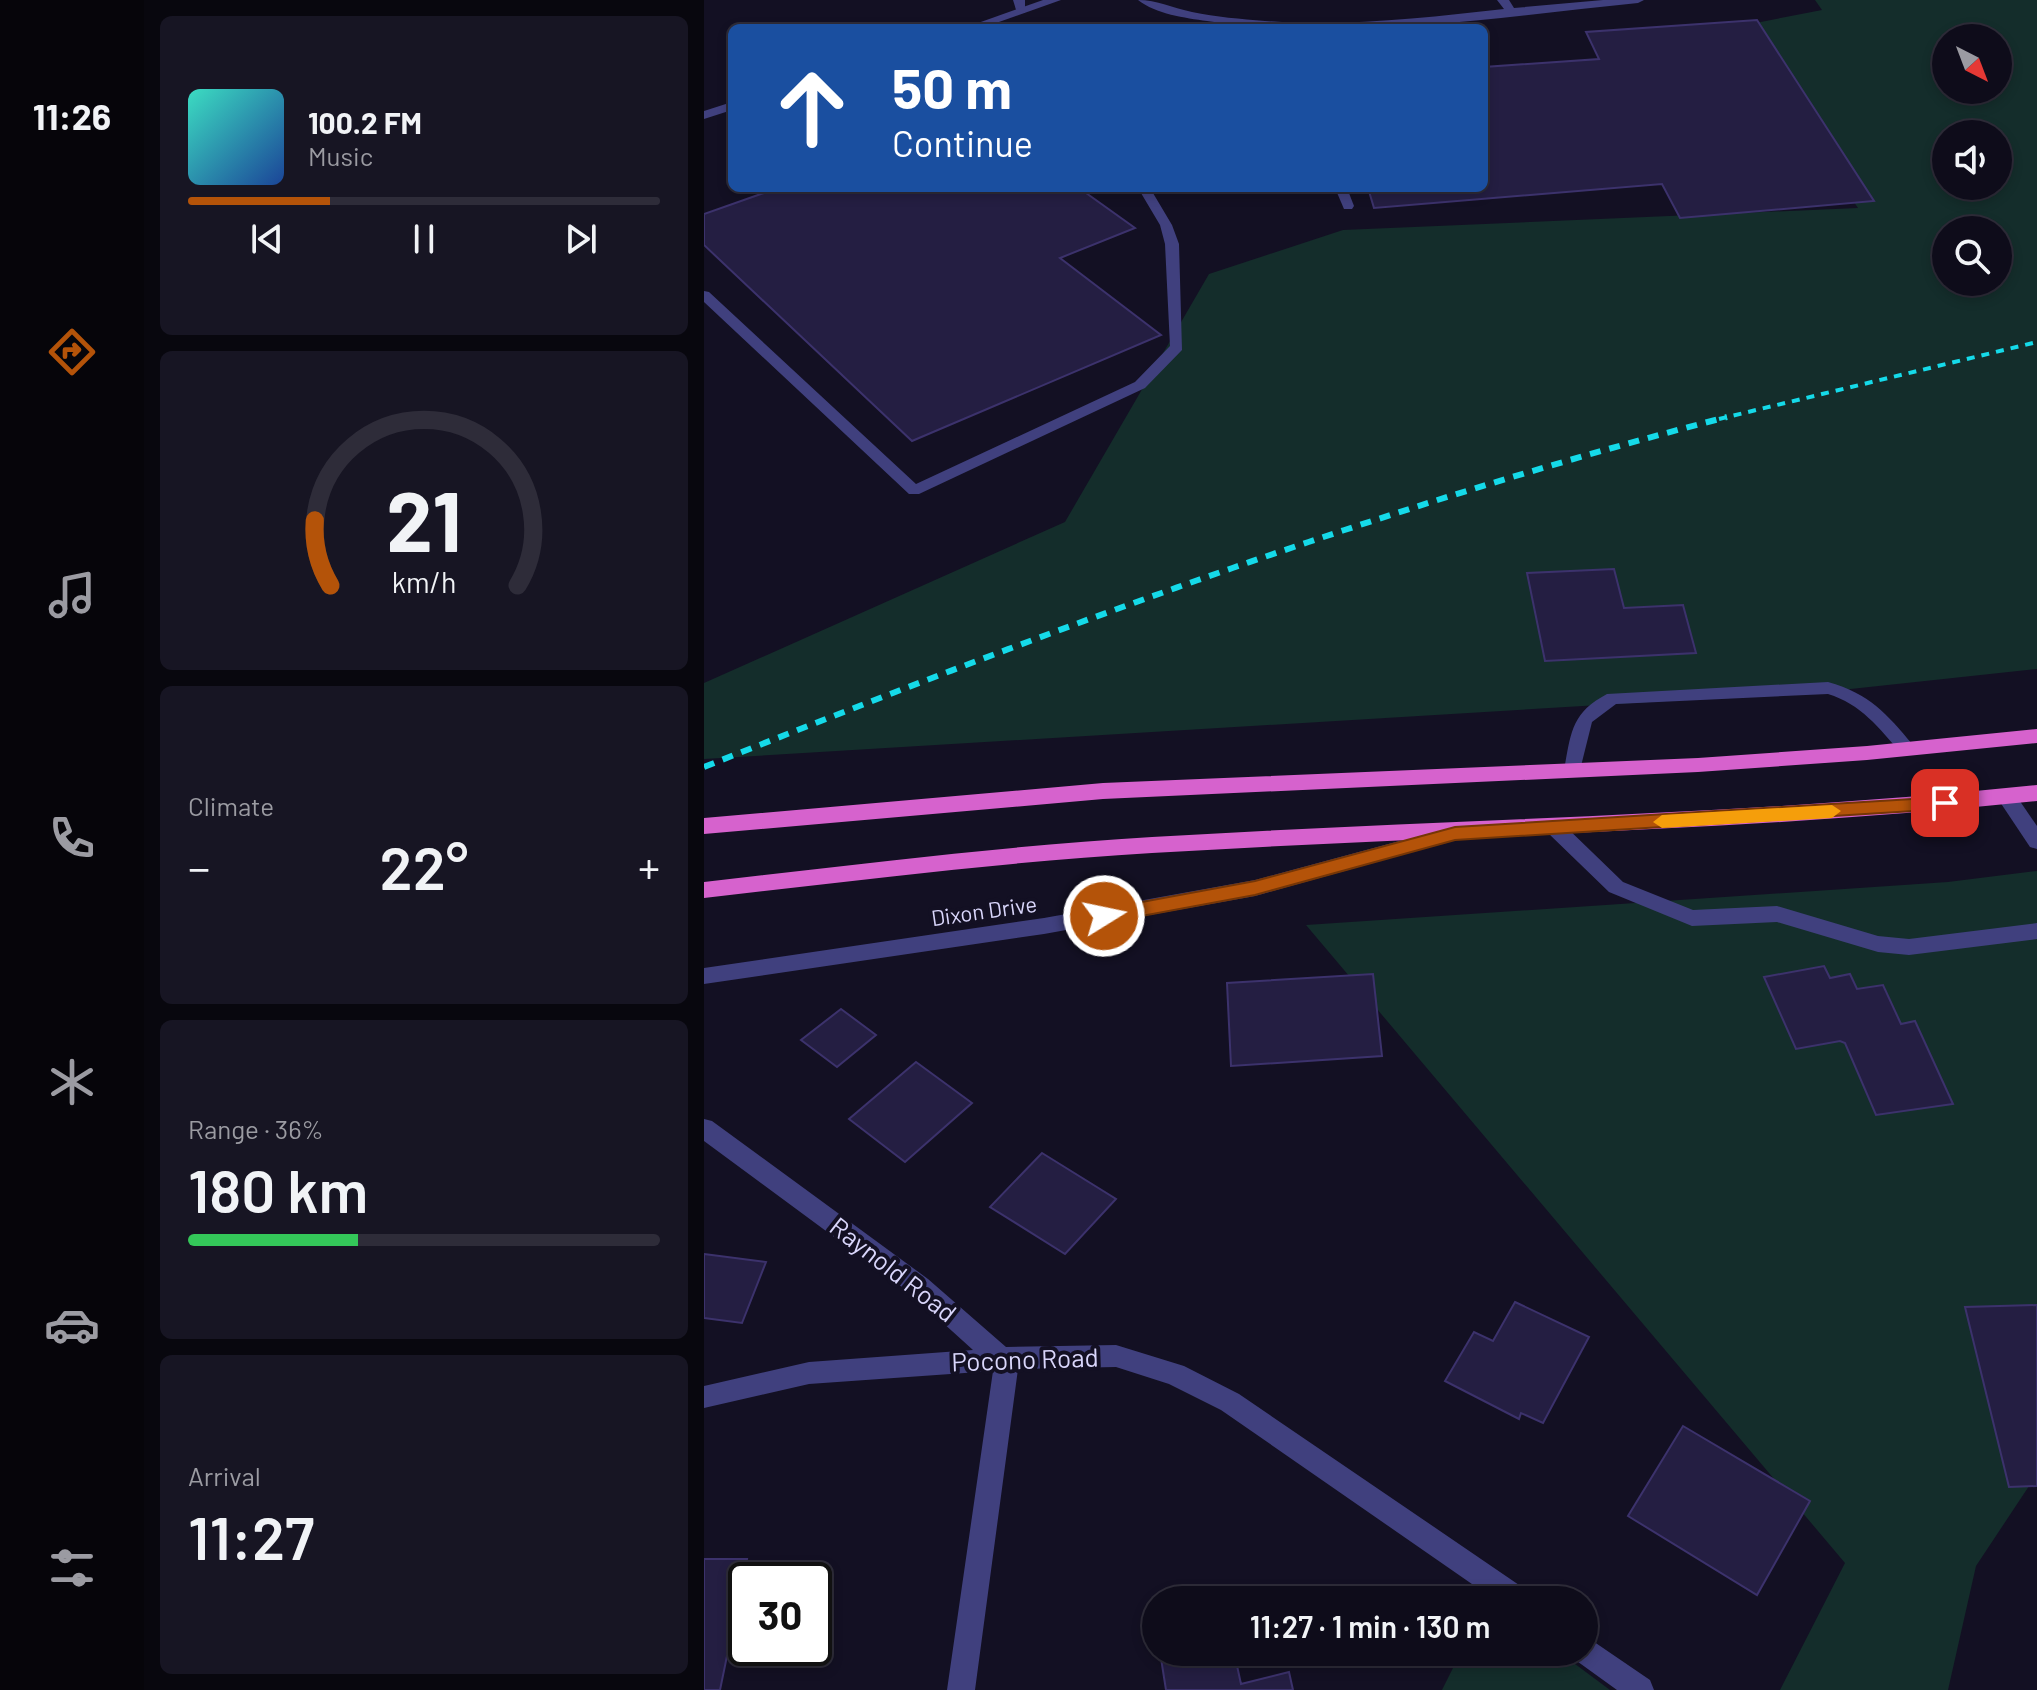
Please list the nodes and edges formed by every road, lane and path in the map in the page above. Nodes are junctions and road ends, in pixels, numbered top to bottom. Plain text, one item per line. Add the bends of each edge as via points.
1 (1055, 0) edge
2 (1144, 0) edge
3 (1503, 0) edge
4 (1638, 0) edge
5 (1020, 6) edge
6 (1511, 12) junction
7 (979, 24) edge
8 (1256, 24) edge
9 (1405, 24) edge
10 (728, 107) edge
11 (704, 115) edge
12 (1146, 192) edge
13 (1343, 192) edge
14 (1348, 206) dead end
15 (704, 295) edge
16 (2037, 736) edge
17 (1907, 749) junction
18 (1573, 770) junction
19 (2037, 793) edge
20 (2006, 796) junction
21 (704, 826) edge
22 (1555, 828) junction
23 (1455, 833) junction
24 (2037, 842) edge
25 (704, 890) edge
26 (2037, 931) edge
27 (704, 976) edge
28 (704, 1128) edge
29 (1001, 1359) junction
30 (704, 1397) edge
31 (1498, 1586) edge
32 (1598, 1659) edge
33 (961, 1690) edge
34 (1640, 1690) edge

1 - 5 street
2 - 8 lane via 1200,17
3 - 6 lane
4 - 6 lane
5 - 7 street
6 - 9 lane
10 - 11 street
12 - 15 lane via 1172,244 1177,347 1140,385 914,491
13 - 14 lane
16 - 17 highway
17 - 18 highway
17 - 18 lane via 1871,707 1852,694 1828,688 1613,698 1590,709
18 - 21 highway via 1103,791
19 - 20 highway
20 - 22 highway
20 - 24 street
22 - 23 highway
22 - 26 street via 1616,887 1692,918 1777,914 1878,944 1909,947
23 - 25 highway via 1151,845
23 - 27 street, Dixon Drive via 1255,888 1044,926
28 - 29 street, Raynold Road via 919,1286
29 - 30 street, Pocono Road via 809,1373
29 - 31 street, Pocono Road via 1116,1356 1175,1374 1230,1402
29 - 33 street via 1006,1363
32 - 34 street

